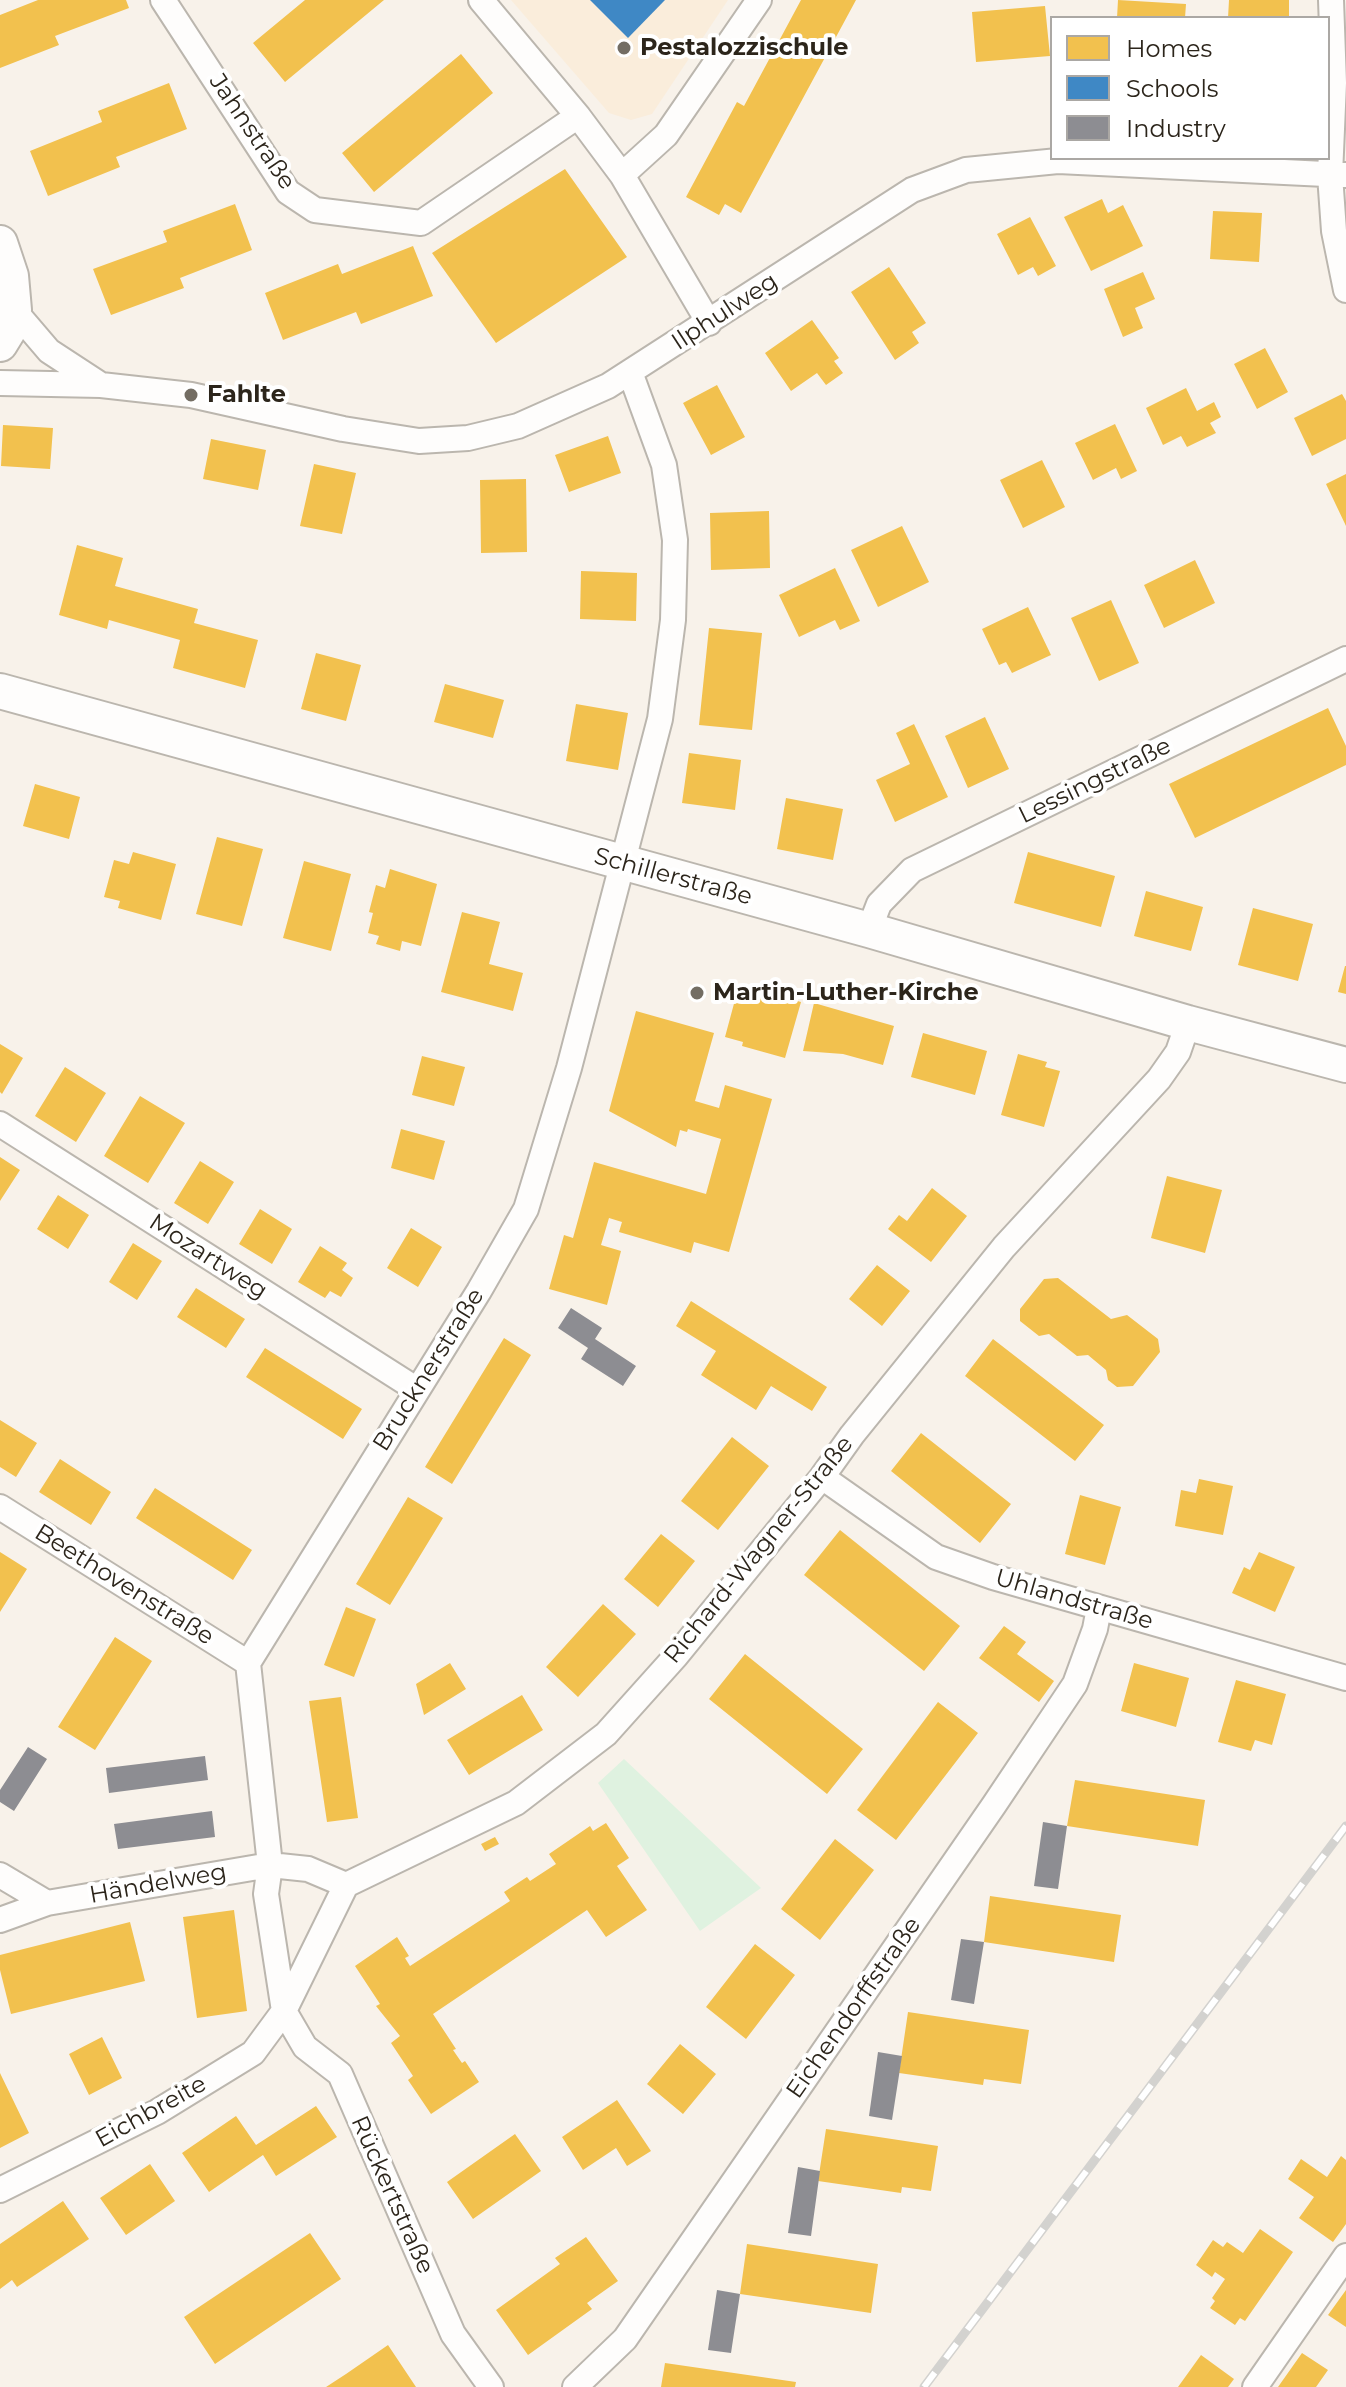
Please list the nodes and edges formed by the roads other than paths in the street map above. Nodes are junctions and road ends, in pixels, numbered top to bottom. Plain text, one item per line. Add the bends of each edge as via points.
1 (163, 0) edge
2 (481, 0) edge
3 (759, 0) edge
4 (1331, 0) edge
5 (578, 116) junction
6 (622, 175) junction
7 (1338, 175) edge
8 (0, 243) edge
9 (1346, 290) edge
10 (14, 310) junction
11 (709, 323) junction
12 (0, 344) edge
13 (630, 372) junction
14 (0, 383) edge
15 (101, 385) junction
16 (1346, 659) edge
17 (0, 691) edge
18 (624, 863) junction
19 (869, 930) junction
20 (1188, 1023) junction
21 (1346, 1065) edge
22 (0, 1124) edge
23 (416, 1389) junction
24 (822, 1477) junction
25 (0, 1507) edge
26 (1099, 1608) junction
27 (248, 1663) junction
28 (1346, 1678) edge
29 (270, 1865) junction
30 (0, 1875) edge
31 (346, 1885) junction
32 (47, 1903) junction
33 (0, 1920) edge
34 (284, 2011) junction
35 (0, 2190) edge
36 (1346, 2256) edge
37 (491, 2387) edge
38 (575, 2387) edge
39 (1255, 2387) edge

1 - 5 street, Jahnstraße via 288,192 315,210 421,223
2 - 5 street
3 - 6 street via 666,135
4 - 7 street
5 - 6 street
6 - 11 street
7 - 9 street via 1334,231
7 - 11 street, Ilphulweg via 1058,161 966,170 912,190
8 - 10 main road via 11,276
10 - 12 main road
10 - 15 street, Ilphulweg via 49,351
11 - 13 street, Ilphulweg
13 - 15 street, Ilphulweg via 518,426 468,438 419,441 191,395
13 - 18 street, Brucknerstraße via 664,465 675,540 673,620 660,719
14 - 15 street, Ilphulweg
16 - 19 street, Lessingstraße via 912,870 879,904
17 - 18 main road, Schillerstraße
18 - 19 main road, Schillerstraße
18 - 23 street, Brucknerstraße via 526,1209
19 - 20 main road, Schillerstraße
20 - 21 main road, Schillerstraße
20 - 24 street, Richard-Wagner-Straße via 1178,1052 1159,1079 1004,1247
22 - 23 street, Mozartweg
23 - 27 street, Brucknerstraße
24 - 26 street, Uhlandstraße via 936,1557
24 - 31 street, Richard-Wagner-Straße via 606,1734 516,1803
25 - 27 street, Beethovenstraße
26 - 28 street, Uhlandstraße
26 - 38 street, Eichendorffstraße via 1075,1684 994,1805 625,2339
27 - 29 street
29 - 31 street via 308,1869
29 - 32 street, Händelweg
29 - 34 street via 266,1894
30 - 32 street
31 - 34 street
32 - 33 street, Händelweg
34 - 35 street, Eichbreite via 253,2053 157,2112
34 - 37 street, Rückertstraße via 305,2047 340,2074 453,2334
36 - 39 street

